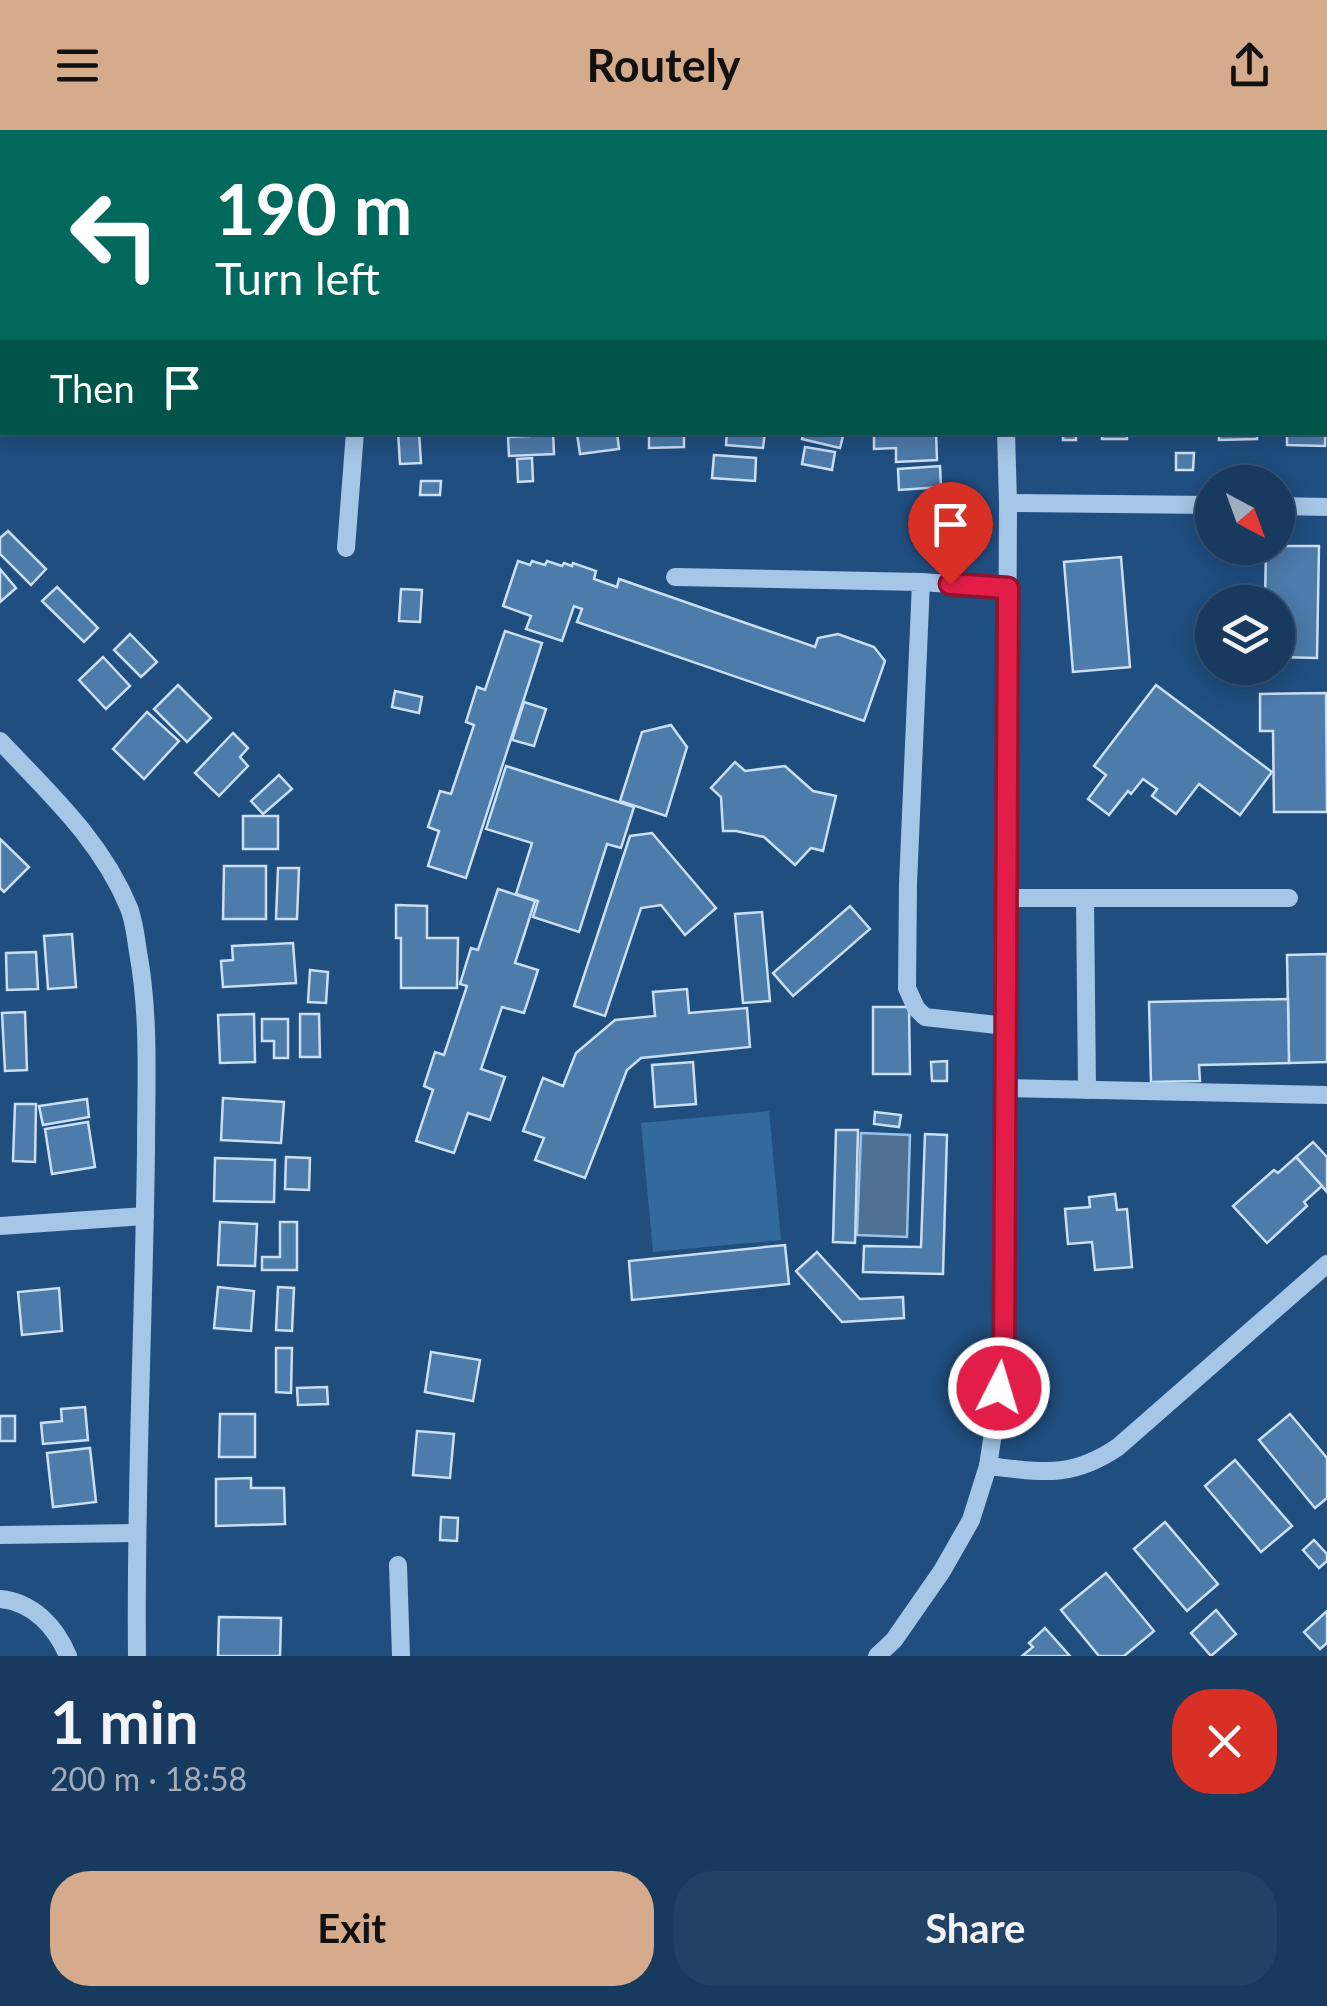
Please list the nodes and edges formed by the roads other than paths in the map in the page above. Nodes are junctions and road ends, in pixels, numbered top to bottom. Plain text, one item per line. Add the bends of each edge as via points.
1 (355, 435) edge
2 (1006, 435) edge
3 (1008, 503) junction
4 (1195, 506) edge
5 (1295, 506) edge
6 (1327, 507) edge
7 (346, 548) dead end
8 (675, 577) dead end
9 (921, 582) junction
10 (1008, 588) junction
11 (0, 742) edge
12 (1006, 898) junction
13 (1086, 898) junction
14 (1289, 898) dead end
15 (1006, 1026) junction
16 (1005, 1088) junction
17 (1087, 1090) junction
18 (1327, 1095) edge
19 (145, 1216) junction
20 (0, 1226) edge
21 (1327, 1264) edge
22 (988, 1466) junction
23 (136, 1533) junction
24 (0, 1535) edge
25 (398, 1566) dead end
26 (0, 1598) edge
27 (68, 1656) edge
28 (138, 1656) edge
29 (401, 1656) edge
30 (877, 1656) edge

1 - 7 street
2 - 3 street
3 - 4 street
3 - 10 street
5 - 6 street
8 - 9 street
9 - 10 street
9 - 15 street via 907,988 926,1016
10 - 12 street
11 - 19 street via 72,817 108,864 131,912 147,1018
12 - 13 street
12 - 15 street
13 - 14 street
13 - 17 street
15 - 16 street
16 - 17 street
16 - 22 street via 1004,1361
17 - 18 street
19 - 20 street
19 - 23 street
21 - 22 street via 1096,1462 1036,1472
22 - 30 street via 970,1520 942,1571
23 - 24 street
23 - 28 street
25 - 29 street
26 - 27 street via 31,1608 60,1637

